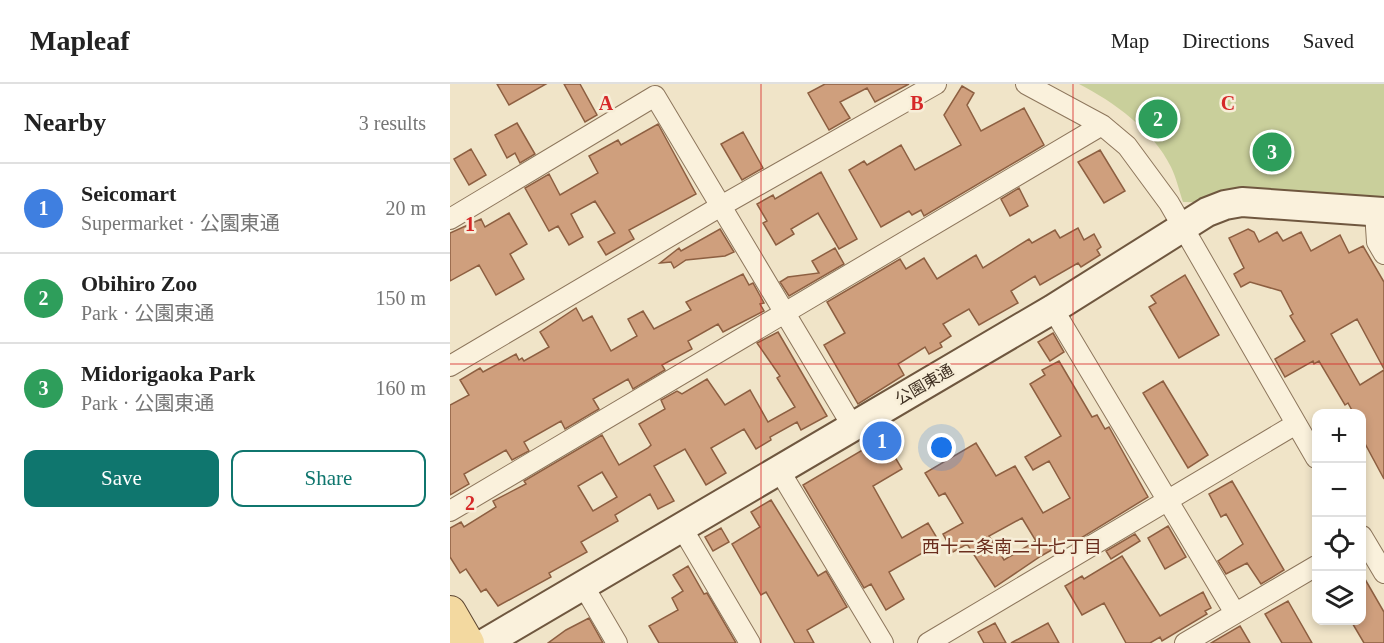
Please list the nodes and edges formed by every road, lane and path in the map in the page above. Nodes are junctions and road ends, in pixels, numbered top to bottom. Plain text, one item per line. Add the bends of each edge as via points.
1 (936, 84) edge
2 (1026, 84) edge
3 (1102, 125) junction
4 (721, 206) junction
5 (1379, 212) edge
6 (450, 219) edge
7 (1182, 229) junction
8 (1384, 254) edge
9 (1053, 309) junction
10 (785, 312) junction
11 (450, 366) edge
12 (1296, 424) junction
13 (852, 427) junction
14 (1312, 451) edge
15 (779, 470) junction
16 (1167, 502) junction
17 (450, 511) edge
18 (682, 528) junction
19 (1366, 543) edge
20 (1382, 563) edge
21 (1312, 569) edge
22 (583, 585) junction
23 (450, 612) edge
24 (1235, 613) junction
25 (468, 643) edge
26 (485, 643) edge
27 (617, 643) edge
28 (750, 643) edge
29 (883, 643) edge
30 (928, 643) edge
31 (1185, 643) edge

1 - 4 street
2 - 3 street
3 - 7 street via 1138,160 1169,203
3 - 10 street
4 - 6 street via 655,96
4 - 10 street
4 - 11 street
5 - 7 street, 公園東通 via 1242,202 1207,212
5 - 8 street via 1377,242
7 - 9 street, 公園東通
7 - 12 street
9 - 13 street, 公園東通
9 - 16 street
10 - 13 street
10 - 17 street
12 - 14 street
12 - 16 street
13 - 15 street, 公園東通
15 - 18 street, 公園東通
15 - 29 street
16 - 24 street
16 - 30 street
18 - 22 street, 公園東通
18 - 28 street
19 - 20 street
21 - 24 street
22 - 26 street, 公園東通
22 - 27 street
23 - 25 main road
24 - 31 street

